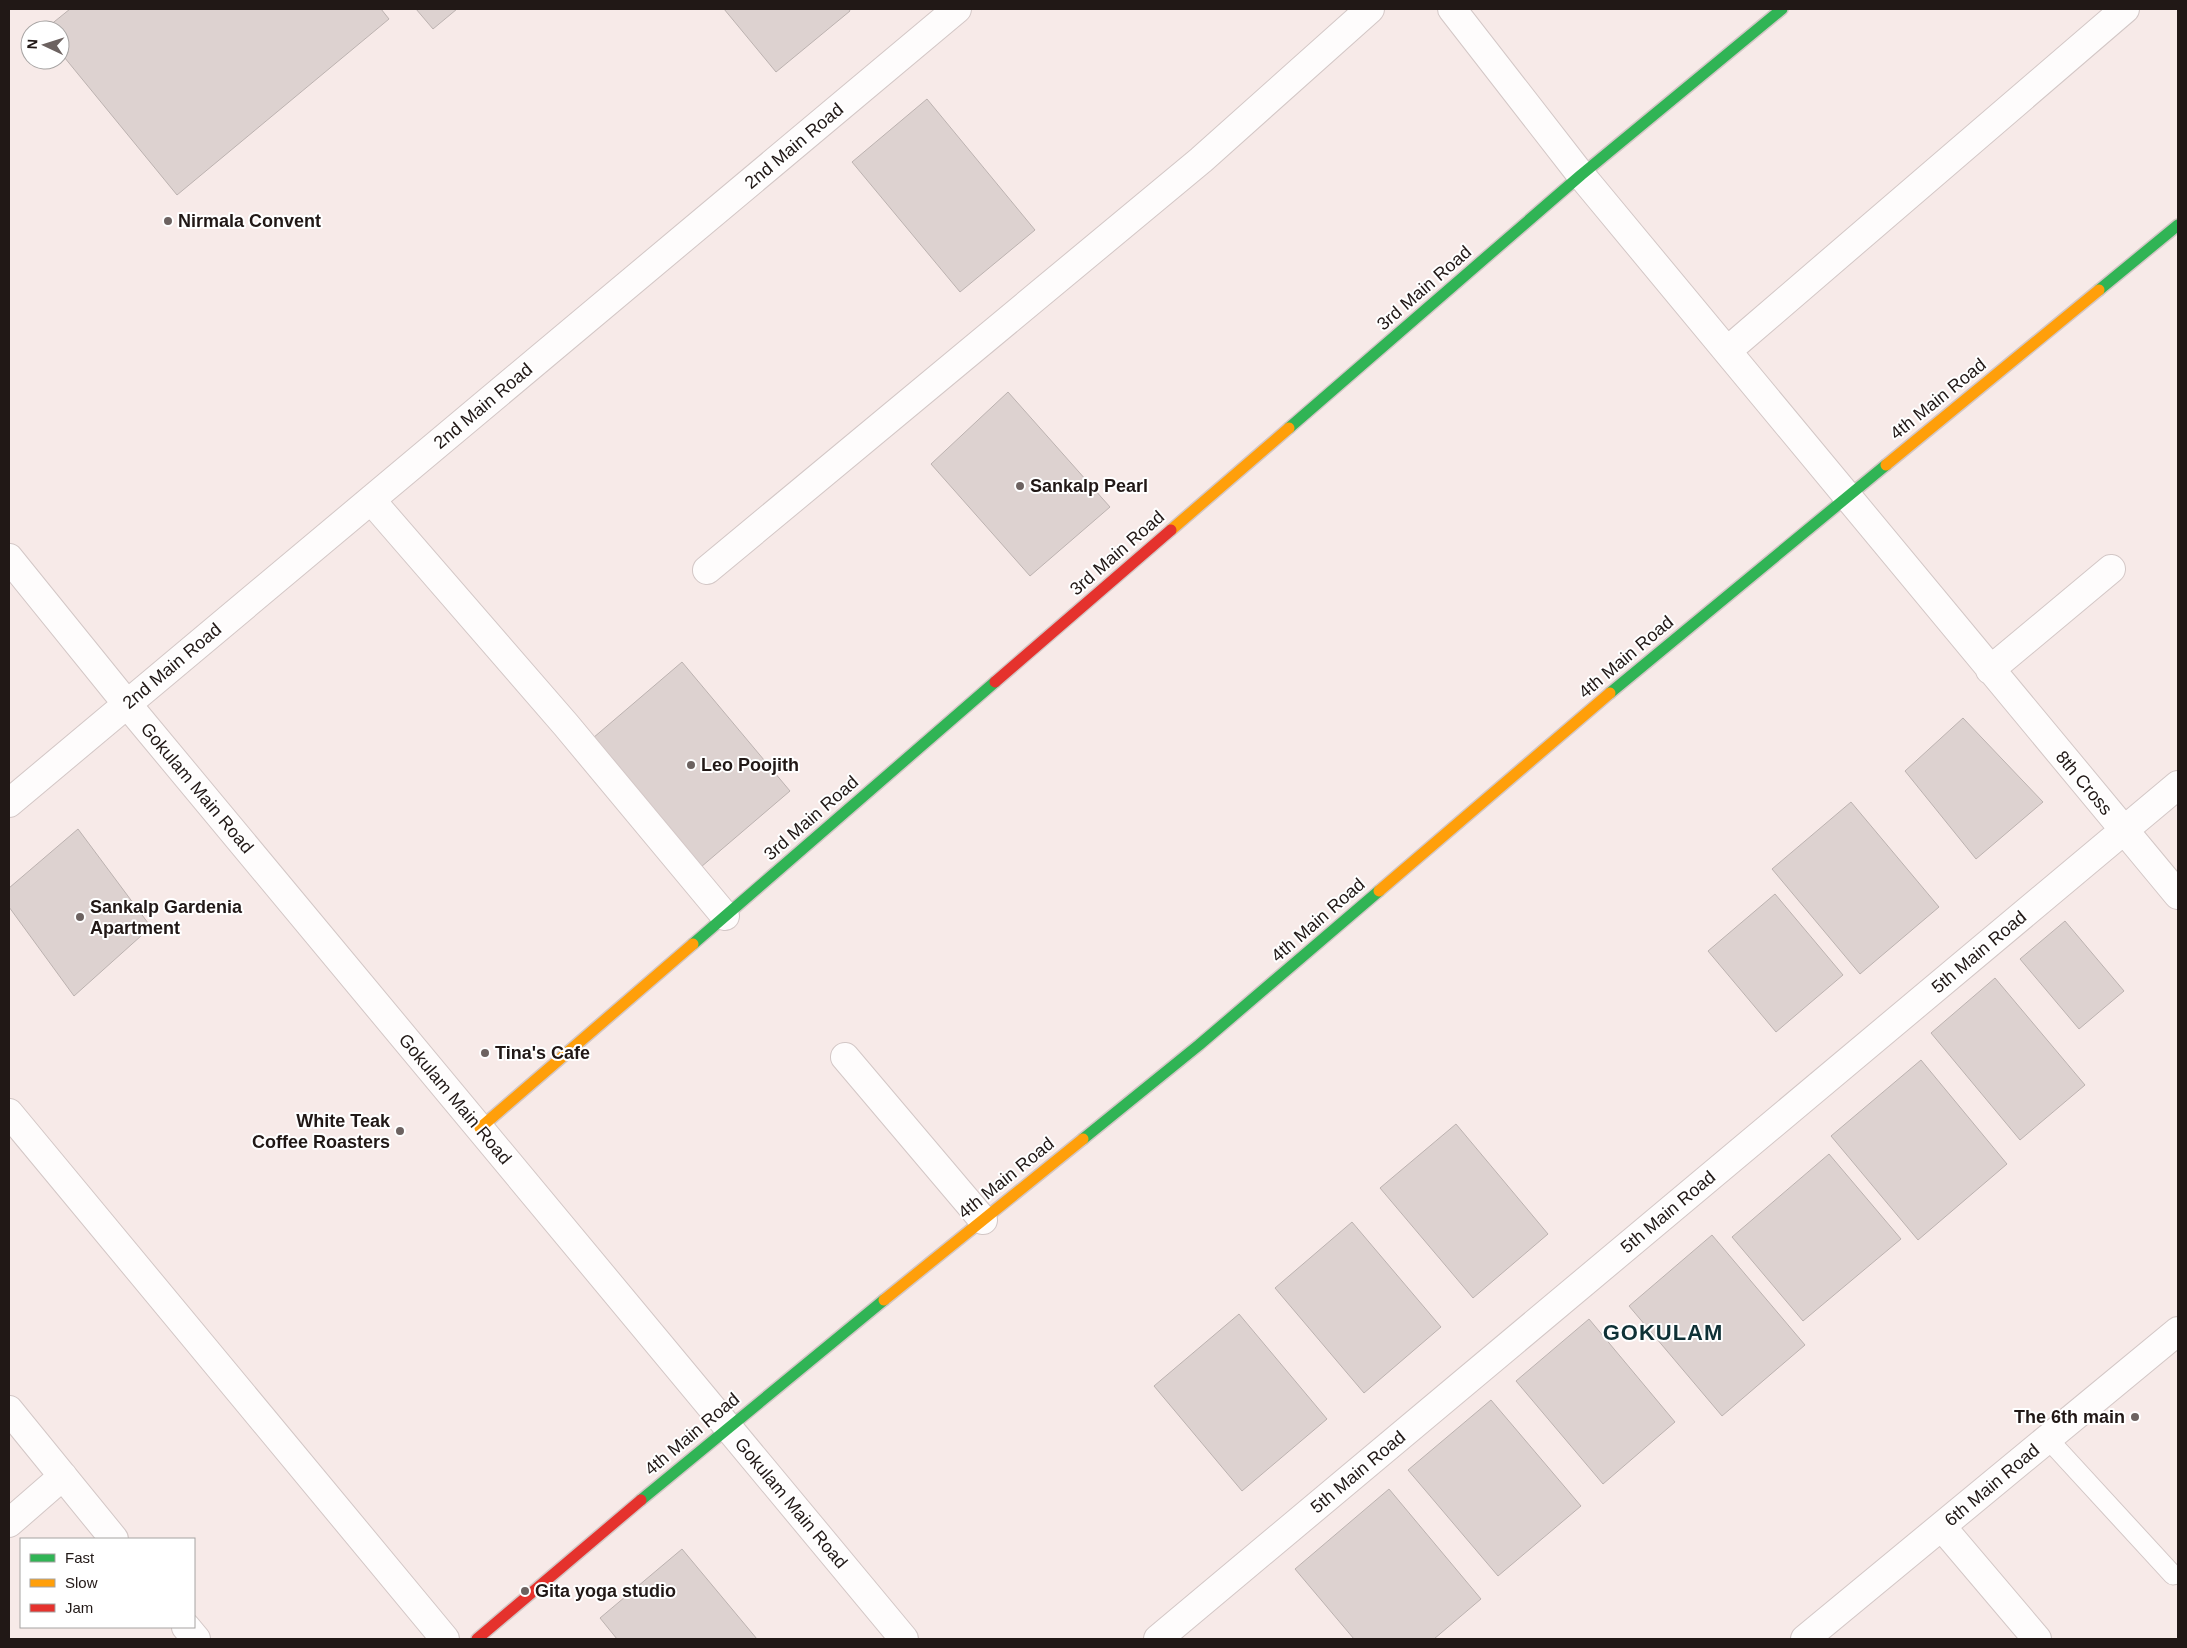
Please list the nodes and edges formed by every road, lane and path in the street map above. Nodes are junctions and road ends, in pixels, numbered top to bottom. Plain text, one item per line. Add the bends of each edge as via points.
1 (957, 9) edge
2 (1370, 9) edge
3 (1452, 9) edge
4 (1782, 9) edge
5 (2125, 9) edge
6 (1581, 175) junction
7 (2178, 225) edge
8 (1726, 351) junction
9 (1848, 496) junction
10 (371, 500) junction
11 (9, 558) edge
12 (2111, 569) dead end
13 (707, 570) dead end
14 (1990, 670) junction
15 (127, 704) junction
16 (2178, 785) edge
17 (9, 803) edge
18 (2124, 830) junction
19 (2178, 895) edge
20 (725, 916) junction
21 (845, 1057) dead end
22 (9, 1113) edge
23 (480, 1128) junction
24 (983, 1220) junction
25 (2176, 1338) edge
26 (9, 1410) edge
27 (727, 1427) junction
28 (2048, 1438) junction
29 (63, 1476) junction
30 (9, 1523) edge
31 (1942, 1527) junction
32 (113, 1538) edge
33 (2173, 1575) dead end
34 (187, 1628) edge
35 (196, 1639) edge
36 (445, 1639) edge
37 (477, 1639) edge
38 (904, 1639) edge
39 (1158, 1639) edge
40 (1806, 1639) edge
41 (2037, 1639) edge

1 - 10 street, 2nd Main Road
2 - 13 street via 1201,160
3 - 6 street, 8th Cross
4 - 6 street, 3rd Main Road
5 - 8 street
6 - 8 street, 8th Cross
6 - 20 street, 3rd Main Road
7 - 9 street, 4th Main Road
8 - 9 street, 8th Cross
9 - 14 street, 8th Cross
9 - 24 street, 4th Main Road via 1619,685 1199,1045
10 - 15 street, 2nd Main Road
10 - 20 street via 566,725
11 - 15 street, Gokulam Main Road
12 - 14 street
14 - 18 street, 8th Cross
15 - 17 street, 2nd Main Road
15 - 23 street, Gokulam Main Road
16 - 18 street, 5th Main Road
18 - 19 street, 8th Cross
18 - 39 street, 5th Main Road
20 - 23 street, 3rd Main Road
21 - 24 street
22 - 36 street
23 - 27 street, Gokulam Main Road
24 - 27 street, 4th Main Road
25 - 28 street, 6th Main Road
26 - 29 street
27 - 37 street, 4th Main Road
27 - 38 street, Gokulam Main Road
28 - 31 street, 6th Main Road
28 - 33 lane
29 - 30 street
29 - 32 street
31 - 40 street, 6th Main Road
31 - 41 street
34 - 35 street

